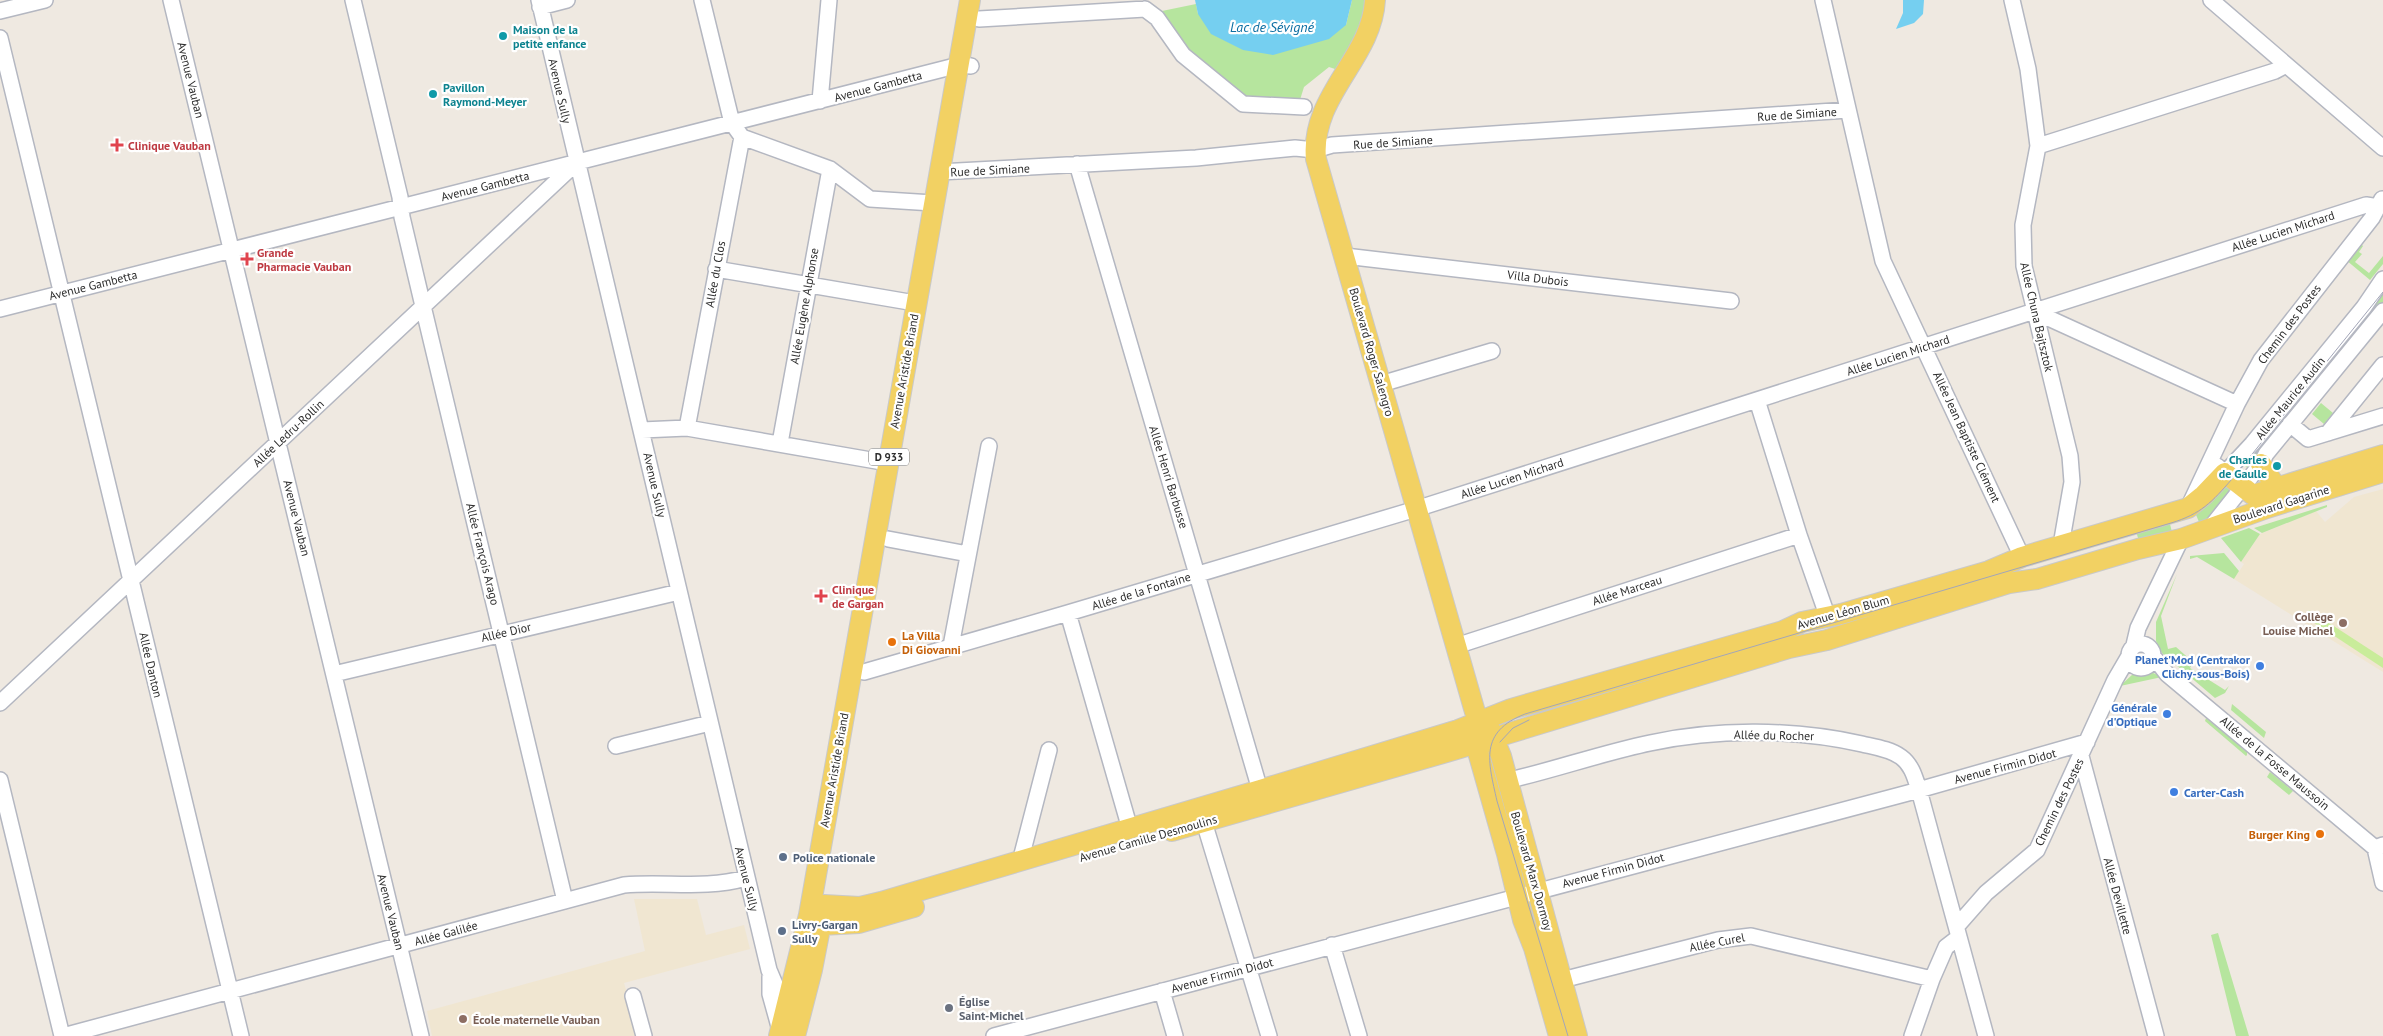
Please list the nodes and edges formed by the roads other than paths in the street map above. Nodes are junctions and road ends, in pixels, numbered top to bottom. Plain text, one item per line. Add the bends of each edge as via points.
1 (45, 0) edge
2 (171, 0) edge
3 (353, 0) edge
4 (567, 0) edge
5 (702, 0) edge
6 (829, 0) edge
7 (970, 0) edge
8 (1375, 0) edge
9 (1823, 0) edge
10 (2012, 0) edge
11 (2211, 0) edge
12 (539, 3) edge
13 (1146, 5) edge
14 (980, 10) edge
15 (0, 11) edge
16 (0, 38) edge
17 (2286, 64) junction
18 (965, 65) junction
19 (820, 101) junction
20 (1304, 107) dead end
21 (1848, 110) junction
22 (732, 123) junction
23 (742, 137) junction
24 (2038, 146) junction
25 (2383, 148) edge
26 (1315, 150) junction
27 (576, 163) junction
28 (1077, 164) junction
29 (830, 169) junction
30 (946, 172) junction
31 (2381, 202) edge
32 (933, 203) junction
33 (402, 207) junction
34 (232, 250) junction
35 (1345, 256) junction
36 (716, 269) junction
37 (2383, 279) edge
38 (808, 284) junction
39 (62, 293) junction
40 (1731, 301) dead end
41 (915, 303) junction
42 (423, 306) junction
43 (0, 308) edge
44 (2033, 311) junction
45 (2383, 311) edge
46 (1924, 346) junction
47 (1492, 351) dead end
48 (2383, 365) edge
49 (1381, 384) junction
50 (1757, 400) junction
51 (2237, 404) junction
52 (2383, 416) edge
53 (2290, 424) junction
54 (687, 428) junction
55 (642, 430) junction
56 (2328, 433) junction
57 (278, 442) junction
58 (780, 443) junction
59 (989, 446) dead end
60 (2383, 455) edge
61 (888, 463) junction
62 (2261, 464) junction
63 (2217, 466) junction
64 (2383, 472) edge
65 (2242, 487) junction
66 (2276, 487) junction
67 (1416, 509) junction
68 (2184, 509) junction
69 (2211, 527) junction
70 (1798, 535) junction
71 (888, 539) junction
72 (2181, 540) junction
73 (2061, 546) junction
74 (2150, 546) junction
75 (968, 554) junction
76 (2022, 557) junction
77 (1199, 574) junction
78 (131, 580) junction
79 (2160, 582) junction
80 (679, 592) junction
81 (1068, 614) junction
82 (1827, 615) junction
83 (502, 632) junction
84 (951, 646) junction
85 (1456, 646) junction
86 (2141, 656) junction
87 (864, 672) junction
88 (334, 674) junction
89 (0, 703) edge
90 (1477, 718) junction
91 (710, 723) junction
92 (1494, 738) junction
93 (1474, 744) junction
94 (616, 746) dead end
95 (2084, 749) junction
96 (1049, 750) dead end
97 (0, 780) edge
98 (1506, 781) junction
99 (1260, 790) junction
100 (1919, 790) junction
101 (1204, 822) junction
102 (1130, 829) junction
103 (2379, 846) edge
104 (1020, 862) junction
105 (746, 878) junction
106 (2383, 883) edge
107 (1538, 890) junction
108 (1516, 896) junction
109 (566, 901) junction
110 (818, 915) junction
111 (1958, 932) junction
112 (1332, 945) junction
113 (400, 946) junction
114 (1249, 969) junction
115 (770, 970) junction
116 (1562, 980) junction
117 (1932, 980) junction
118 (792, 989) junction
119 (1162, 991) junction
120 (229, 992) junction
121 (633, 996) dead end
122 (1035, 1030) edge
123 (785, 1035) edge
124 (62, 1036) edge
125 (241, 1036) edge
126 (421, 1036) edge
127 (644, 1036) edge
128 (994, 1036) edge
129 (1175, 1036) edge
130 (1269, 1036) edge
131 (1359, 1036) edge
132 (1559, 1036) edge
133 (1577, 1036) edge
134 (1912, 1036) edge
135 (1986, 1036) edge
136 (2156, 1036) edge

1 - 15 street
2 - 34 street, Avenue Vauban
3 - 33 street, Allée François Arago
4 - 12 street
5 - 22 street
6 - 19 street
7 - 18 main road, Avenue Aristide Briand / D 933
8 - 26 main road, Boulevard Roger Salengro via 1375,11 1364,38 1318,124
9 - 21 street, Allée Jean Baptiste Clément
10 - 24 street, Allée Chuna Bajtsztok via 2028,69
11 - 17 street
12 - 27 street, Avenue Sully
13 - 14 street
13 - 20 street via 1183,55 1243,104
14 - 18 main road, Avenue Aristide Briand / D 933
16 - 39 street, Allée Danton
17 - 24 street via 2275,71
17 - 25 street
18 - 19 street, Avenue Gambetta
18 - 30 main road, Avenue Aristide Briand / D 933
19 - 22 street, Avenue Gambetta
21 - 26 street, Rue de Simiane via 1332,146
21 - 46 street, Allée Jean Baptiste Clément via 1883,261
22 - 23 street
22 - 27 street, Avenue Gambetta
23 - 29 street
23 - 36 street, Allée du Clos
24 - 44 street, Allée Chuna Bajtsztok via 2022,241
26 - 28 street, Rue de Simiane via 1295,148 1196,158
26 - 35 main road, Boulevard Roger Salengro
27 - 33 street, Avenue Gambetta
27 - 42 street, Allée Ledru-Rollin
27 - 55 street, Avenue Sully
28 - 30 street, Rue de Simiane
28 - 77 street, Allée Henri Barbusse
29 - 32 street via 870,199
29 - 38 street, Allée Eugène Alphonse
30 - 32 main road, Avenue Aristide Briand / D 933
30 - 71 main road, Avenue Aristide Briand / D 933
31 - 44 street, Allée Lucien Michard via 2366,204
31 - 51 street, Chemin des Postes via 2261,360
32 - 41 main road, Avenue Aristide Briand / D 933
33 - 34 street, Avenue Gambetta
33 - 42 street, Allée François Arago
34 - 39 street, Avenue Gambetta
34 - 57 street, Avenue Vauban
35 - 40 street, Villa Dubois
35 - 49 main road, Boulevard Roger Salengro
36 - 38 street
36 - 54 street, Allée du Clos
37 - 63 street, Allée Maurice Audin via 2364,307 2252,444
38 - 41 street
38 - 58 street, Allée Eugène Alphonse
39 - 43 street, Avenue Gambetta
39 - 78 street, Allée Danton
41 - 61 main road, Avenue Aristide Briand / D 933
42 - 57 street, Allée Ledru-Rollin
42 - 83 street, Allée François Arago
44 - 46 street, Allée Lucien Michard
44 - 51 street
44 - 73 street, Allée Chuna Bajtsztok via 2070,456 2072,482
45 - 53 street, Allée Maurice Audin
46 - 50 street, Allée Lucien Michard
46 - 76 street, Allée Jean Baptiste Clément
47 - 49 street
48 - 56 street
49 - 67 main road, Boulevard Roger Salengro
50 - 67 street, Allée Lucien Michard
50 - 70 street
51 - 63 street, Chemin des Postes
52 - 56 street
53 - 56 street via 2308,439
53 - 62 street, Allée Maurice Audin
54 - 55 street
54 - 58 street
55 - 80 street, Avenue Sully
57 - 78 street, Allée Ledru-Rollin
57 - 88 street, Avenue Vauban
58 - 61 street
59 - 75 street
60 - 66 main road, Boulevard Gagarine
61 - 110 main road, Avenue Aristide Briand / D 933
62 - 65 street, Allée Maurice Audin
62 - 66 main road
63 - 65 main road, Boulevard Gagarine
63 - 68 main road, Allée Maurice Audin via 2204,496
64 - 69 main road, Boulevard Gagarine
65 - 66 main road, Boulevard Gagarine via 2252,495
65 - 69 street, Allée Maurice Audin
67 - 77 street, Allée de la Fontaine
67 - 85 main road, Boulevard Roger Salengro
68 - 72 main road
68 - 73 main road, Avenue Léon Blum
69 - 72 main road, Boulevard Gagarine
70 - 82 street
70 - 85 street, Allée Marceau
71 - 75 street
71 - 87 main road, Avenue Aristide Briand / D 933
72 - 74 main road, Avenue Léon Blum
72 - 79 street
73 - 76 main road, Avenue Léon Blum
74 - 79 street via 2158,556
74 - 92 main road, Avenue Léon Blum via 2037,580 2009,583
75 - 84 street
76 - 82 main road, Avenue Léon Blum via 1989,571 1841,614
77 - 81 street, Allée de la Fontaine
77 - 99 street, Allée Henri Barbusse
78 - 89 street, Allée Ledru-Rollin
78 - 120 street, Allée Danton
79 - 86 street via 2142,619
80 - 83 street, Allée Dior
80 - 91 street, Avenue Sully
81 - 84 street, Allée de la Fontaine
81 - 102 street
82 - 90 main road, Avenue Léon Blum via 1783,631
83 - 88 street, Allée Dior
83 - 109 street, Allée François Arago
84 - 87 street, Allée de la Fontaine
85 - 90 main road, Boulevard Roger Salengro
86 - 95 street, Chemin des Postes via 2115,680
86 - 103 street, Allée de la Fosse Maussoin
87 - 110 main road, Avenue Aristide Briand / D 933
88 - 113 street, Avenue Vauban
90 - 92 main road, Boulevard Marx Dormoy
90 - 93 main road, Boulevard Marx Dormoy
90 - 99 main road, Avenue Camille Desmoulins via 1458,730
91 - 94 street
91 - 105 street, Avenue Sully
92 - 93 main road, Avenue Léon Blum
92 - 98 main road, Boulevard Marx Dormoy
93 - 101 main road, Avenue Camille Desmoulins
93 - 108 main road, Boulevard Marx Dormoy via 1498,821
95 - 100 street, Avenue Firmin Didot
95 - 111 street, Chemin des Postes via 2037,850 1986,893
95 - 136 street, Allée Devillette
96 - 104 street
97 - 124 street
98 - 100 street, Allée du Rocher via 1650,743 1720,735 1796,734 1885,749 1908,763
98 - 107 main road, Boulevard Marx Dormoy
99 - 102 main road, Avenue Camille Desmoulins
100 - 107 street, Avenue Firmin Didot
100 - 111 street, Allée du Rocher
101 - 110 main road, Avenue Camille Desmoulins via 859,923
101 - 114 street
102 - 104 main road, Avenue Camille Desmoulins
103 - 106 street
104 - 110 main road, Avenue Camille Desmoulins via 866,906
105 - 109 street, Allée Galilée via 700,886 624,885
105 - 115 street, Avenue Sully
107 - 108 street, Avenue Firmin Didot
107 - 116 main road, Boulevard Marx Dormoy
108 - 112 street, Avenue Firmin Didot
108 - 132 main road, Boulevard Marx Dormoy
109 - 113 street, Allée Galilée
110 - 118 main road, Avenue Aristide Briand / D 933
110 - 123 main road, Avenue Aristide Briand / D 933
111 - 117 street, Chemin des Postes via 1946,947
111 - 135 street, Allée du Rocher
112 - 114 street, Avenue Firmin Didot
112 - 131 street
113 - 120 street, Allée Galilée
113 - 126 street, Avenue Vauban
114 - 119 street, Avenue Firmin Didot
114 - 130 street
115 - 118 street, Avenue Sully via 777,988
115 - 123 street, Avenue Sully via 770,994
116 - 117 street, Allée Curel via 1718,940 1751,936
116 - 133 main road, Boulevard Marx Dormoy
117 - 134 street, Chemin des Postes
118 - 123 main road, Avenue Aristide Briand / D 933
119 - 122 street, Avenue Firmin Didot
119 - 129 street
120 - 124 street, Allée Galilée
120 - 125 street, Allée Danton
121 - 127 street
122 - 128 street, Avenue Firmin Didot

